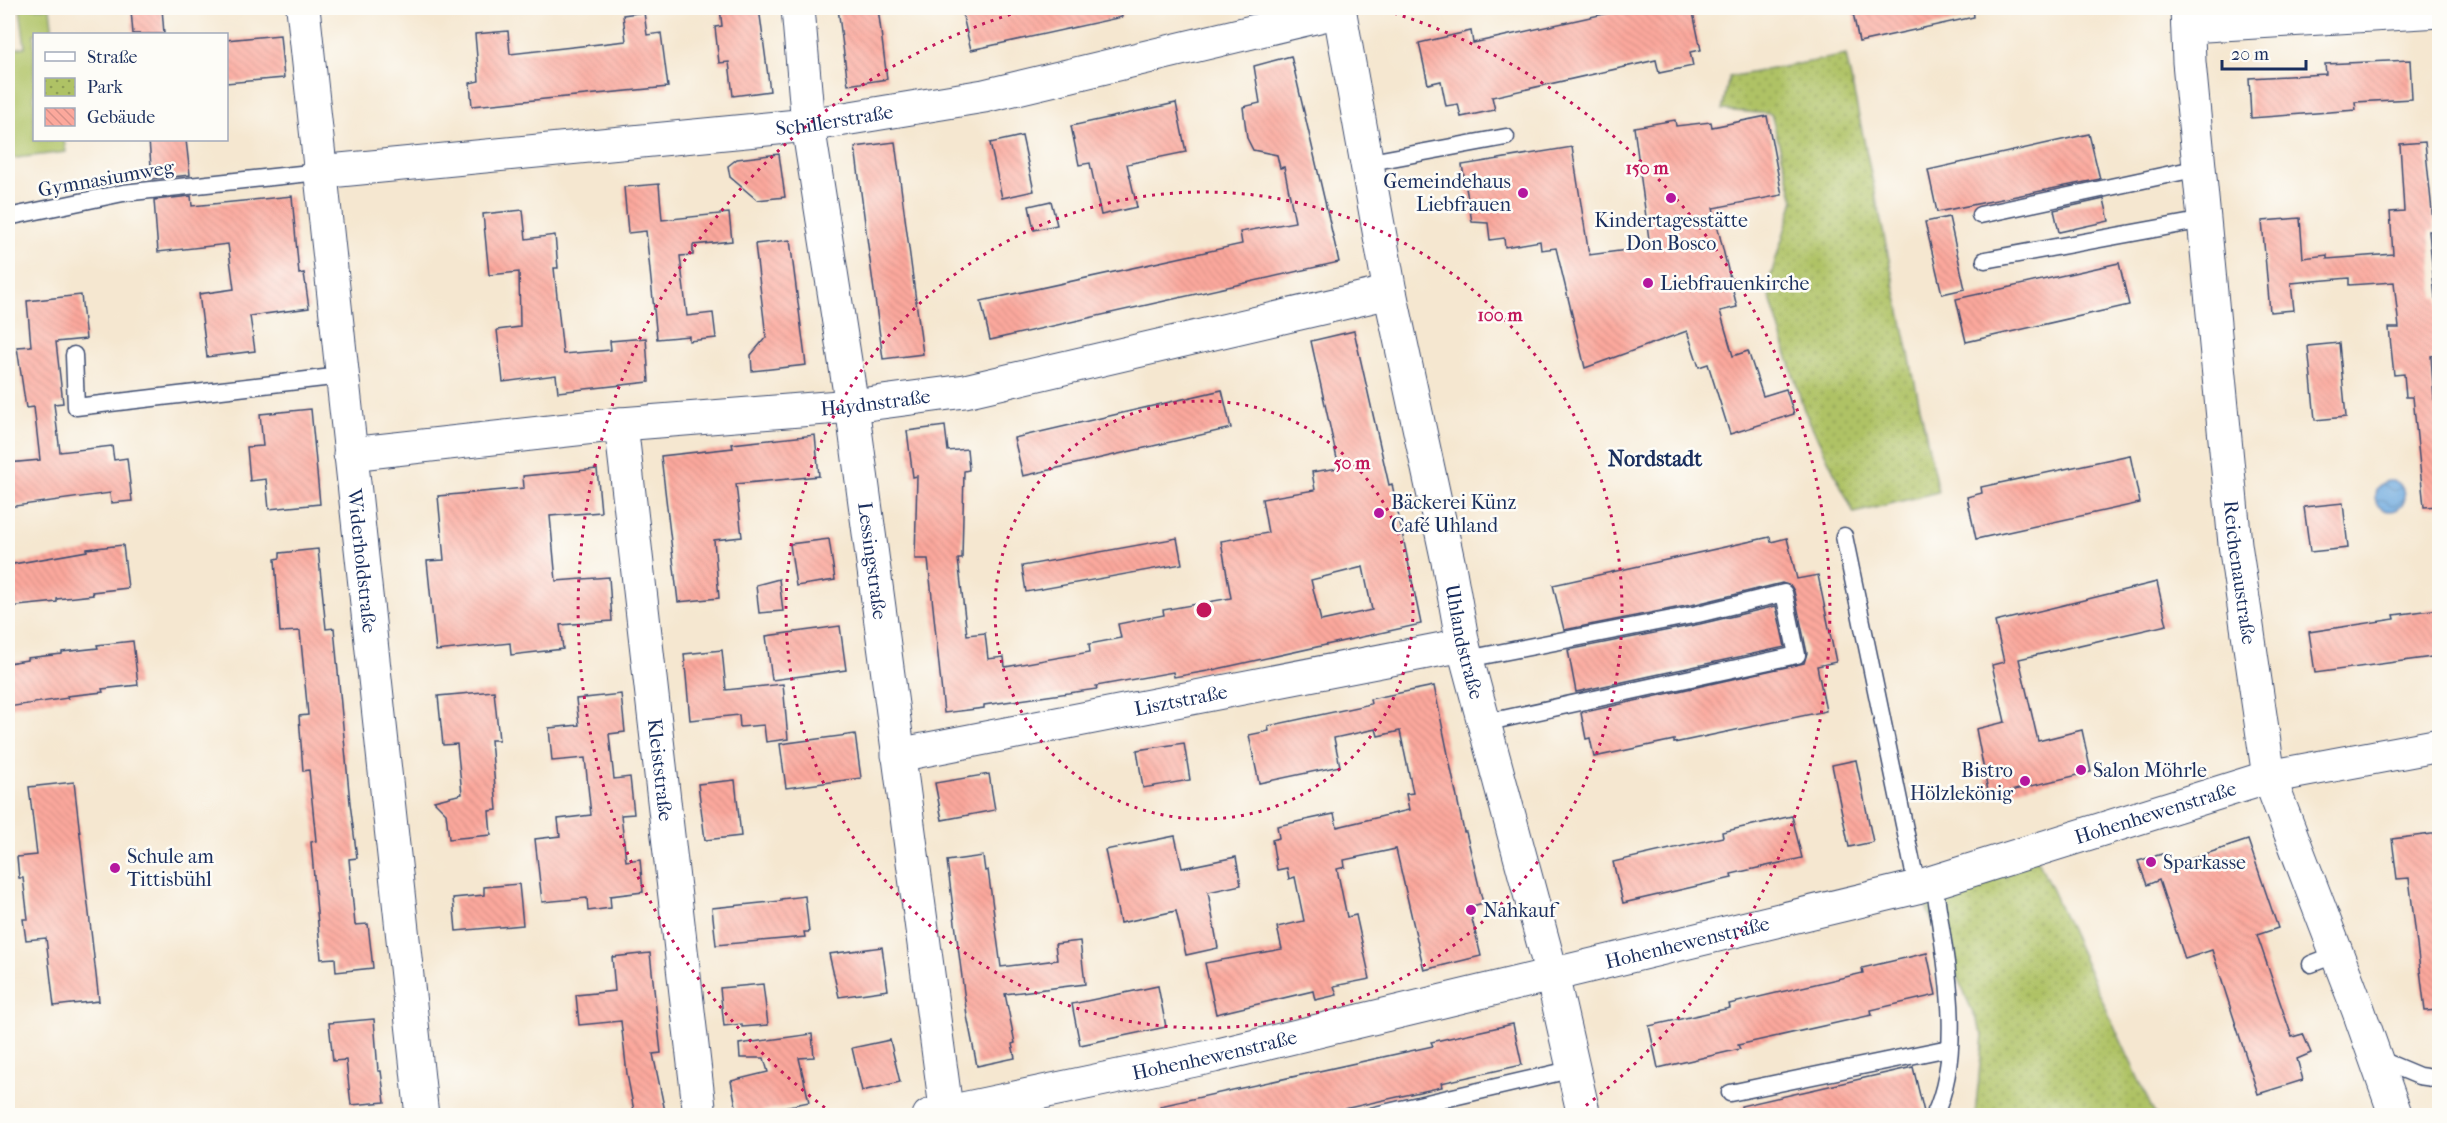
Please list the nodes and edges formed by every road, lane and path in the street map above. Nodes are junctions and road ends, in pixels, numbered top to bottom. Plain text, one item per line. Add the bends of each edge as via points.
1 (303, 8) edge
2 (798, 8) edge
3 (1339, 9) edge
4 (2439, 11) edge
5 (2187, 17) edge
6 (808, 125) junction
7 (1506, 136) dead end
8 (1365, 163) junction
9 (2199, 168) junction
10 (320, 172) junction
11 (1980, 215) dead end
12 (8, 218) edge
13 (2204, 220) junction
14 (1985, 260) dead end
15 (1390, 292) junction
16 (74, 355) dead end
17 (341, 376) junction
18 (852, 405) junction
19 (621, 424) junction
20 (350, 454) junction
21 (1844, 536) dead end
22 (1465, 652) junction
23 (1484, 723) junction
24 (2439, 745) edge
25 (898, 755) junction
26 (2269, 777) junction
27 (1925, 885) junction
28 (1552, 975) junction
29 (1949, 1048) junction
30 (2375, 1057) junction
31 (1574, 1070) junction
32 (2439, 1079) edge
33 (1730, 1093) dead end
34 (941, 1114) edge
35 (422, 1116) edge
36 (700, 1116) edge
37 (1371, 1116) edge
38 (1584, 1116) edge
39 (1934, 1116) edge
40 (2396, 1116) edge

1 - 10 street, Widerholdstraße
2 - 6 street, Lessingstraße
3 - 6 street, Schillerstraße via 984,96
3 - 8 street, Uhlandstraße
4 - 5 street
5 - 9 street, Reichenaustraße
6 - 10 street, Schillerstraße
6 - 18 street, Lessingstraße
7 - 8 lane
8 - 15 street, Uhlandstraße
9 - 11 lane
9 - 13 street, Reichenaustraße
10 - 12 lane, Gymnasiumweg via 123,193
10 - 17 street, Widerholdstraße
13 - 14 lane
13 - 26 street, Reichenaustraße via 2235,544
15 - 18 street, Haydnstraße via 965,391
15 - 22 street, Uhlandstraße
16 - 17 lane via 76,407
17 - 20 street, Widerholdstraße
18 - 19 street, Haydnstraße
18 - 25 street, Lessingstraße
19 - 20 street, Haydnstraße
19 - 36 street, Kleiststraße
20 - 35 street, Widerholdstraße
21 - 27 lane
22 - 23 street, Uhlandstraße
22 - 23 lane via 1698,614 1784,593 1797,655
22 - 25 street, Lisztstraße
23 - 28 street, Uhlandstraße
24 - 26 street, Hohenhewenstraße
25 - 34 street, Lessingstraße
26 - 27 street, Hohenhewenstraße
26 - 30 street, Reichenaustraße via 2324,959
27 - 28 street, Hohenhewenstraße
27 - 29 lane via 1952,1013
28 - 31 street, Uhlandstraße
28 - 34 street, Hohenhewenstraße via 1214,1056
29 - 33 lane
29 - 39 lane via 1944,1095
30 - 32 lane via 2419,1076
30 - 40 street, Reichenaustraße
31 - 37 lane
31 - 38 street, Uhlandstraße

